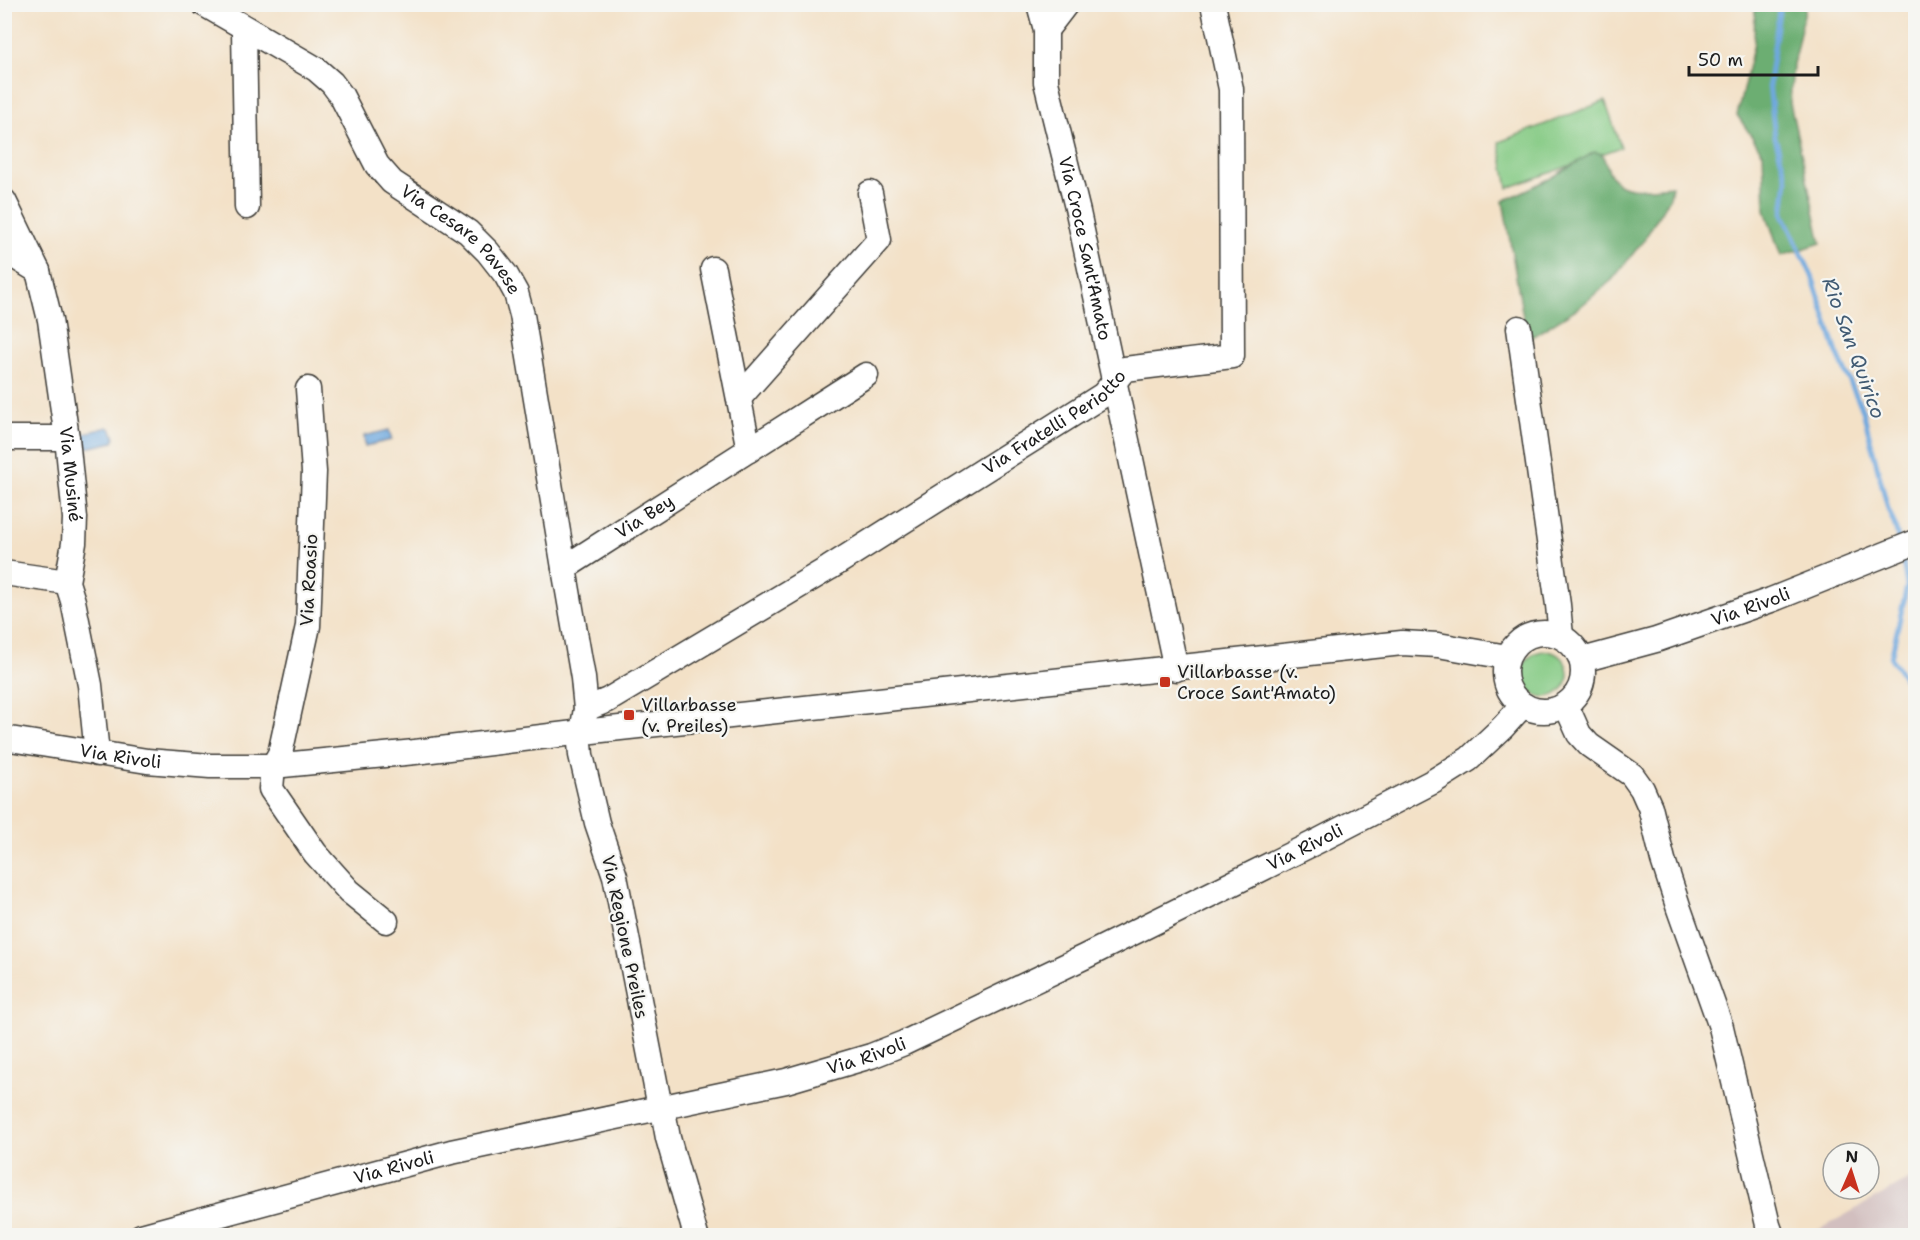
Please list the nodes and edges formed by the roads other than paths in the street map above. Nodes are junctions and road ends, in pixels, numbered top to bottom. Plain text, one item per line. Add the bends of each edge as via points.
1 (204, 4) edge
2 (1039, 4) edge
3 (1066, 4) edge
4 (1213, 4) edge
5 (244, 29) junction
6 (1046, 30) junction
7 (870, 193) dead end
8 (4, 201) edge
9 (247, 207) dead end
10 (4, 250) edge
11 (713, 269) dead end
12 (38, 271) junction
13 (1519, 328) dead end
14 (866, 375) dead end
15 (1115, 383) junction
16 (308, 389) dead end
17 (739, 398) junction
18 (4, 438) edge
19 (67, 438) junction
20 (749, 450) junction
21 (1916, 542) edge
22 (564, 568) junction
23 (4, 573) edge
24 (67, 582) junction
25 (1561, 636) junction
26 (1507, 657) junction
27 (1582, 660) junction
28 (1176, 669) junction
29 (1523, 705) junction
30 (1566, 705) junction
31 (584, 721) junction
32 (4, 738) edge
33 (96, 754) junction
34 (273, 766) junction
35 (386, 921) dead end
36 (662, 1107) junction
37 (141, 1236) edge
38 (696, 1236) edge
39 (1772, 1236) edge

1 - 5 street, Via Cesare Pavese
2 - 6 street, Via Croce Sant'Amato
3 - 6 street
4 - 15 street, Via Fratelli Periotto via 1231,89 1232,356 1125,369
5 - 9 street
5 - 22 street, Via Cesare Pavese via 316,69 332,83 377,165 392,182 468,232 506,275 522,315
6 - 15 street, Via Croce Sant'Amato via 1046,82
7 - 17 street via 879,240
8 - 12 street, Via Musiné
10 - 12 street
11 - 17 street
12 - 19 street, Via Musiné via 50,320
13 - 25 street
14 - 20 street, Via Bey
15 - 28 street, Via Croce Sant'Amato
15 - 31 street, Via Fratelli Periotto via 1103,395 829,568 608,700
16 - 34 street, Via Roasio via 314,472 308,626 280,754
17 - 20 street
18 - 19 street
19 - 24 street, Via Musiné via 75,518
20 - 22 street, Via Bey
21 - 27 street, Via Rivoli via 1750,607 1656,640
22 - 31 street via 583,678
23 - 24 street
24 - 33 street, Via Musiné via 90,685
25 - 26 street via 1535,633 1523,638
25 - 27 street
26 - 28 street, Via Rivoli via 1438,645 1402,644
26 - 29 street via 1504,668 1508,689
27 - 30 street via 1579,690
28 - 31 street, Via Rivoli
29 - 30 street via 1544,711
29 - 36 street, Via Rivoli via 1469,759 1434,781 1310,846 904,1043 786,1081
30 - 39 street via 1579,734 1632,775 1650,807 1672,889 1721,1027
31 - 34 street, Via Rivoli via 415,752
31 - 36 street, Via Regione Preiles via 581,755 615,876
32 - 33 street, Via Rivoli
33 - 34 street, Via Rivoli via 210,766
34 - 35 street via 271,789 315,854 349,891
36 - 37 street, Via Rivoli via 404,1163
36 - 38 street, Via Regione Preiles

